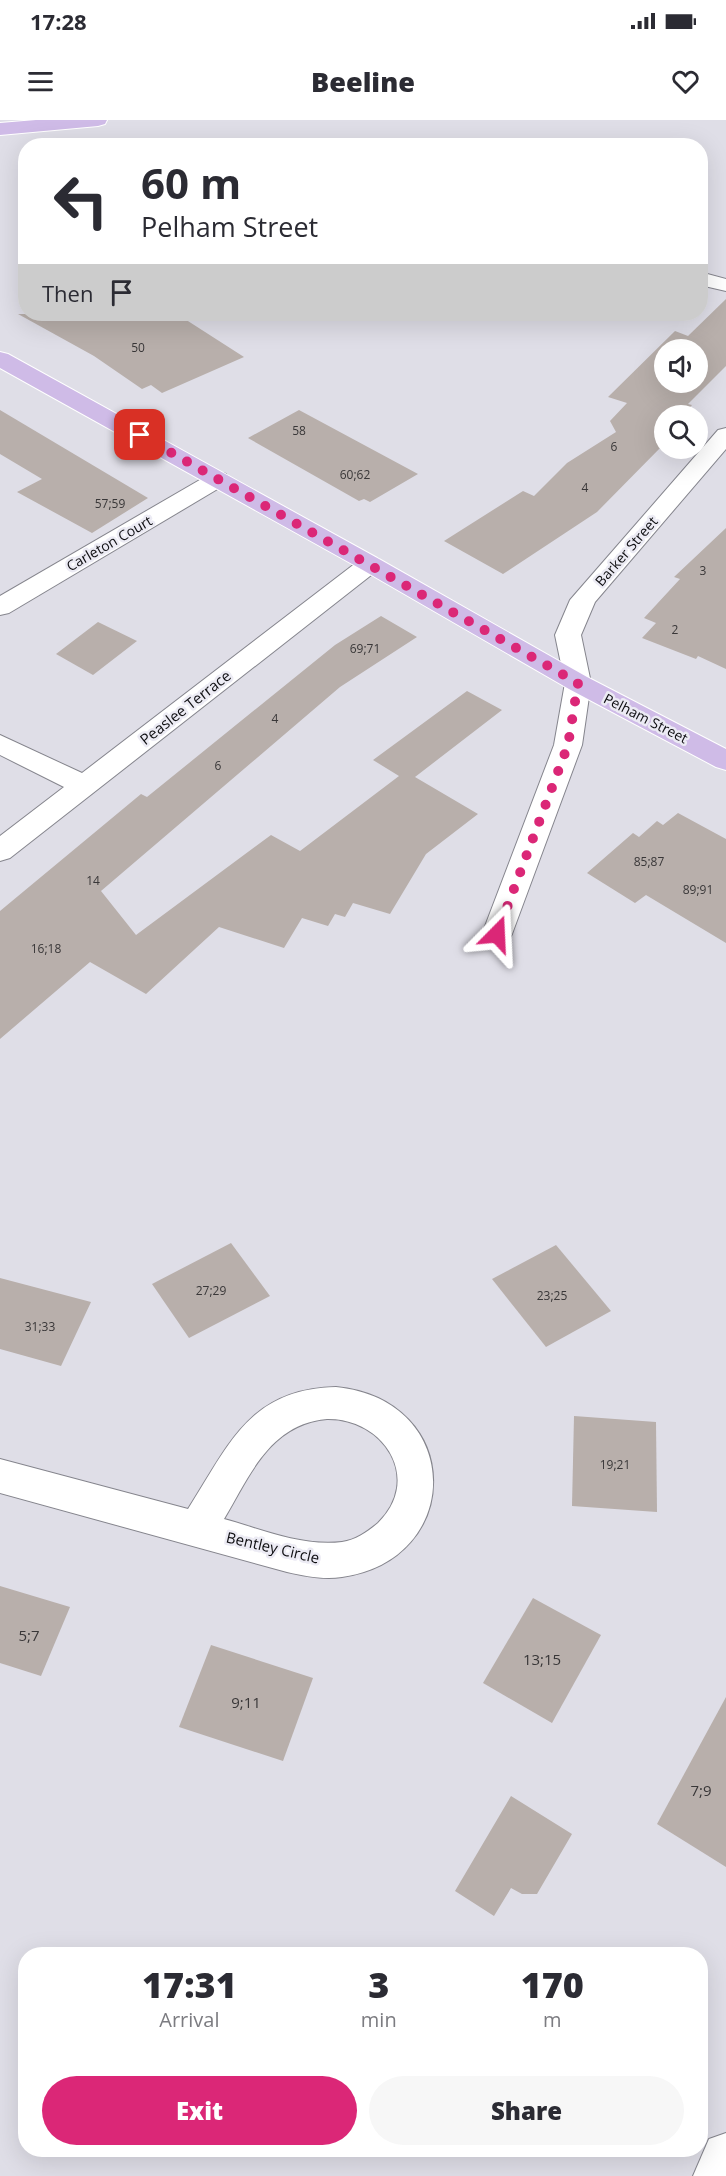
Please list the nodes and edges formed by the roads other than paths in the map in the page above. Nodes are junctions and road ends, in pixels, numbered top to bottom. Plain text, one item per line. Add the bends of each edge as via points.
1 (98, 120) edge
2 (47, 122) edge
3 (0, 129) edge
4 (708, 280) edge
5 (726, 285) edge
6 (3, 363) edge
7 (726, 435) edge
8 (218, 479) junction
9 (370, 564) junction
10 (0, 608) edge
11 (578, 683) junction
12 (0, 744) edge
13 (726, 762) edge
14 (84, 786) junction
15 (0, 851) edge
16 (497, 934) dead end
17 (0, 1476) edge
18 (197, 1529) junction
19 (726, 2156) edge
20 (717, 2176) edge

1 - 2 main road
2 - 3 main road
4 - 5 street
6 - 8 main road, Pelham Street
7 - 11 street, Barker Street via 584,600 568,635
8 - 9 main road, Pelham Street
8 - 10 street, Carleton Court
9 - 11 main road, Pelham Street
9 - 14 street, Peaslee Terrace
11 - 13 main road, Pelham Street
11 - 16 street via 568,745
12 - 14 street
14 - 15 street, Peaslee Terrace
17 - 18 street, Bentley Circle
18 - 18 street, Bentley Circle via 300,1556 331,1560 361,1555 387,1540 405,1520 415,1496 416,1471 409,1447 393,1427 355,1406 319,1403 293,1409 270,1422 252,1444
19 - 20 street

